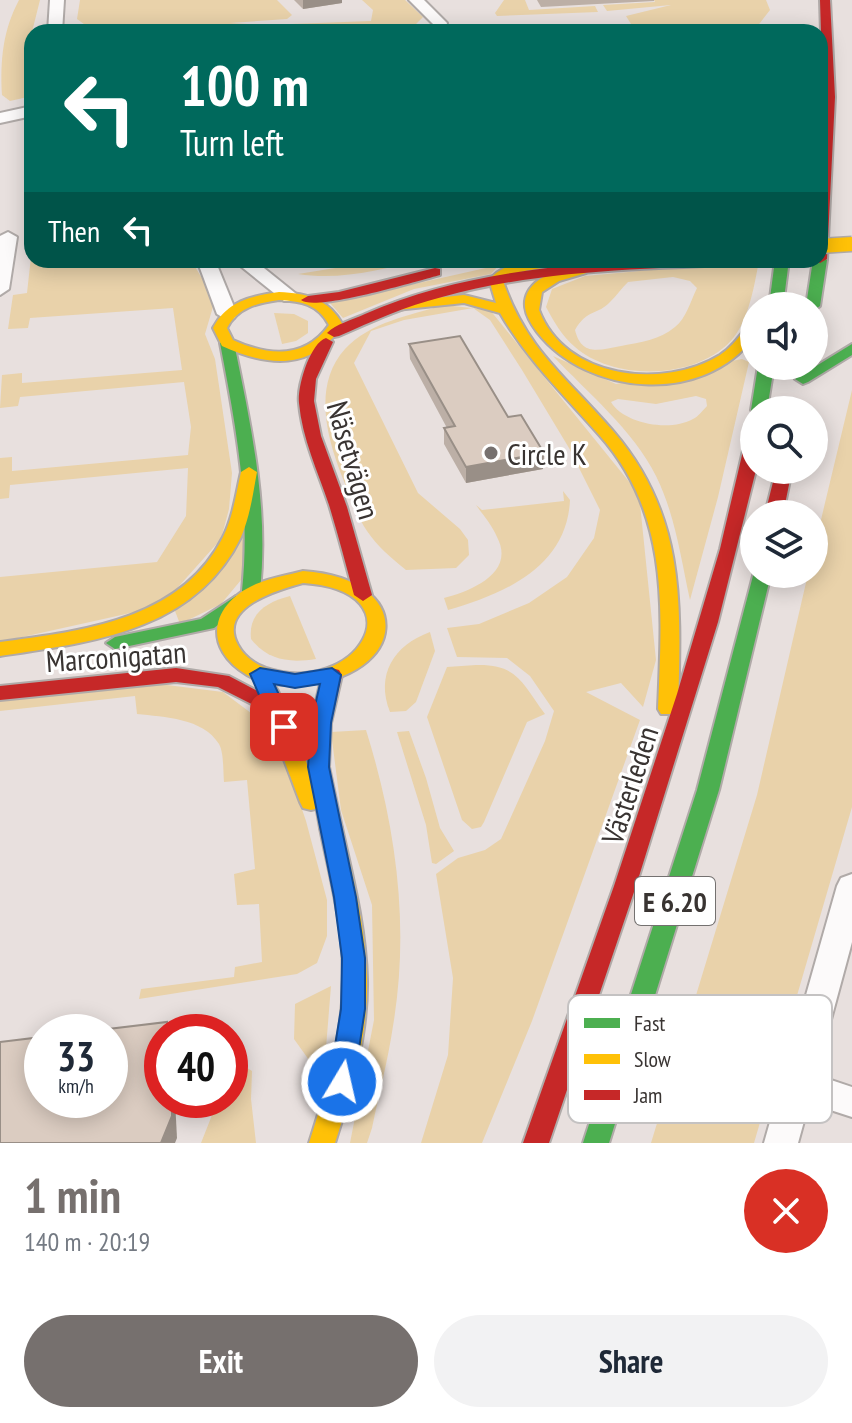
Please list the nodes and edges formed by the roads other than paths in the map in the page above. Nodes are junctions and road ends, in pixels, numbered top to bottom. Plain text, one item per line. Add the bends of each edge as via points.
1 (57, 0) edge
2 (416, 0) edge
3 (825, 0) edge
4 (56, 24) edge
5 (439, 24) edge
6 (827, 24) edge
7 (828, 31) edge
8 (829, 41) junction
9 (844, 65) dead end
10 (24, 113) edge
11 (0, 118) edge
12 (828, 131) edge
13 (843, 217) dead end
14 (8, 237) dead end
15 (852, 244) edge
16 (828, 246) edge
17 (828, 246) edge
18 (852, 255) edge
19 (828, 260) edge
20 (209, 268) edge
21 (254, 268) edge
22 (452, 268) dead end
23 (514, 268) edge
24 (614, 268) edge
25 (780, 268) edge
26 (819, 268) edge
27 (581, 270) junction
28 (496, 280) junction
29 (0, 289) edge
30 (776, 292) edge
31 (815, 292) edge
32 (300, 298) junction
33 (396, 306) junction
34 (503, 309) junction
35 (227, 314) junction
36 (330, 337) junction
37 (740, 341) edge
38 (227, 343) junction
39 (852, 348) edge
40 (828, 360) edge
41 (249, 472) junction
42 (744, 484) edge
43 (759, 588) edge
44 (363, 595) junction
45 (244, 596) junction
46 (0, 649) edge
47 (216, 658) dead end
48 (123, 660) dead end
49 (0, 661) edge
50 (241, 664) junction
51 (260, 674) junction
52 (332, 675) junction
53 (0, 678) edge
54 (0, 693) edge
55 (277, 710) junction
56 (667, 760) junction
57 (852, 886) edge
58 (345, 897) junction
59 (588, 995) edge
60 (645, 995) edge
61 (822, 995) edge
62 (568, 1053) edge
63 (832, 1095) edge
64 (852, 1102) edge
65 (603, 1123) edge
66 (787, 1123) edge
67 (322, 1143) edge
68 (536, 1143) edge
69 (596, 1143) edge
70 (781, 1143) edge

1 - 4 street
2 - 5 street
3 - 6 main road
7 - 8 main road
8 - 9 main road
8 - 12 main road
10 - 11 street
13 - 16 main road
14 - 29 street
15 - 17 main road, bridge
18 - 19 main road
20 - 35 street
21 - 32 street
22 - 32 main road via 339,296
23 - 28 main road
24 - 27 main road
25 - 30 main road
26 - 31 main road
27 - 28 main road
27 - 37 main road via 546,281 533,293 530,308 560,351 605,373 648,379 691,374 725,358
28 - 33 main road
28 - 34 main road
32 - 35 main road via 256,299
32 - 36 main road via 320,304 334,317
33 - 34 main road via 457,297
33 - 36 main road via 350,323
34 - 56 main road via 545,366 624,452 656,513 670,613
35 - 38 main road via 220,328
36 - 38 main road via 301,353 270,357
36 - 44 main road, Näsetvägen via 308,379 306,401
38 - 41 main road
39 - 40 main road
41 - 45 main road via 256,566
41 - 46 main road, Marconigatan via 231,539 201,581 158,611 113,630
42 - 56 main road, Västerleden / E 6.20 via 723,578
43 - 60 main road, E 6.20 via 683,878
44 - 45 main road via 336,581 303,577 276,581
44 - 52 main road via 377,617 373,644 356,662
45 - 49 main road, Marconigatan via 207,624 170,634
45 - 50 main road via 226,617 223,634
47 - 50 main road, Marconigatan
48 - 53 main road, Marconigatan
50 - 51 main road
51 - 52 main road via 295,681
51 - 55 main road
52 - 58 main road via 321,723 319,767
54 - 55 main road, Marconigatan via 176,675 222,681
55 - 58 main road
56 - 59 main road, Västerleden / E 6.20
57 - 61 street
58 - 67 main road via 354,958 353,1009 342,1082
62 - 68 main road, Västerleden / E 6.20
63 - 64 street
65 - 69 main road, E 6.20
66 - 70 street

